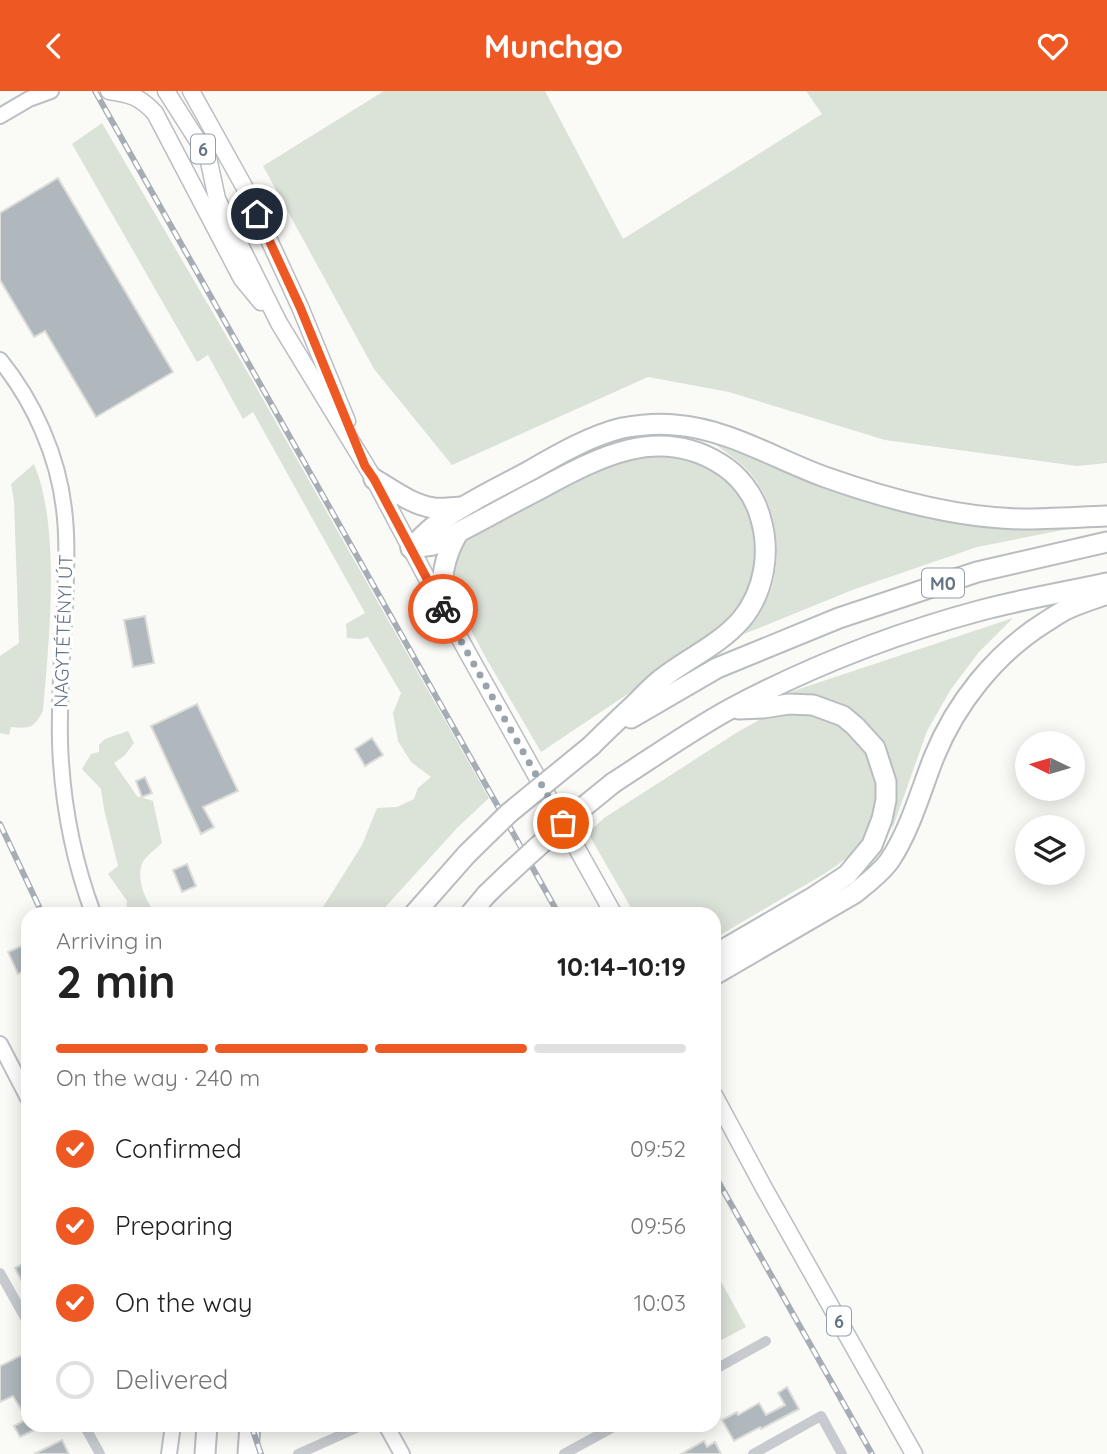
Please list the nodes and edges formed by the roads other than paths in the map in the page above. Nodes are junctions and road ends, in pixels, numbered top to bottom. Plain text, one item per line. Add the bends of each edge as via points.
1 (51, 91) edge
2 (109, 91) edge
3 (194, 96) edge
4 (171, 98) edge
5 (0, 115) edge
6 (279, 323) junction
7 (0, 360) edge
8 (370, 472) junction
9 (464, 507) junction
10 (1107, 516) edge
11 (458, 533) junction
12 (1107, 542) edge
13 (411, 548) junction
14 (1107, 583) edge
15 (1107, 594) edge
16 (441, 605) junction
17 (731, 709) junction
18 (591, 746) junction
19 (91, 907) edge
20 (420, 907) edge
21 (476, 907) edge
22 (610, 907) edge
23 (721, 951) edge
24 (721, 971) edge
25 (0, 1044) edge
26 (21, 1084) edge
27 (721, 1108) edge
28 (0, 1273) edge
29 (21, 1310) edge
30 (766, 1342) dead end
31 (721, 1366) edge
32 (88, 1432) edge
33 (172, 1432) edge
34 (207, 1432) edge
35 (250, 1432) edge
36 (347, 1432) edge
37 (390, 1432) edge
38 (604, 1432) edge
39 (169, 1453) edge
40 (100, 1454) edge
41 (205, 1454) edge
42 (248, 1454) edge
43 (298, 1454) edge
44 (402, 1454) edge
45 (564, 1454) edge
46 (753, 1454) edge
47 (842, 1454) edge
48 (914, 1454) edge

1 - 5 main road
2 - 6 main road via 139,98 155,113 242,279
3 - 8 main road, 6 via 246,190
4 - 6 main road, 6 via 208,157 217,199
6 - 8 main road, 6
7 - 19 main road, NAGYTÉTÉNYI ÚT via 39,424 57,470 64,509 61,763 75,857
8 - 9 highway via 420,505
8 - 13 main road, 6
9 - 10 highway via 596,437 622,429 675,425 729,436 821,476 923,505 1021,519
9 - 13 highway via 436,524
11 - 13 highway via 433,545
11 - 16 highway via 446,557
11 - 18 highway via 590,463 646,446 691,450 709,457 729,468 747,488 766,534 763,573 752,602 723,637 660,680
12 - 18 highway, M0 via 977,572 839,618 717,668
13 - 16 main road, 6
14 - 17 highway, M0 via 984,610 895,637 811,670
15 - 24 highway via 1065,610 1023,636 976,685 947,729 890,860 875,876 846,898
16 - 22 main road, 6
17 - 21 highway, M0, bridge via 613,783 535,848
17 - 23 highway via 813,705 843,716 875,748 886,782 886,800 872,845 848,875
18 - 20 highway, M0, bridge via 509,813
25 - 26 main road
27 - 48 main road, 6
28 - 29 street
30 - 31 street
32 - 40 street
33 - 39 main road
34 - 41 highway
35 - 42 highway
36 - 43 street
37 - 44 main road
38 - 45 street
46 - 47 street via 821,1416

